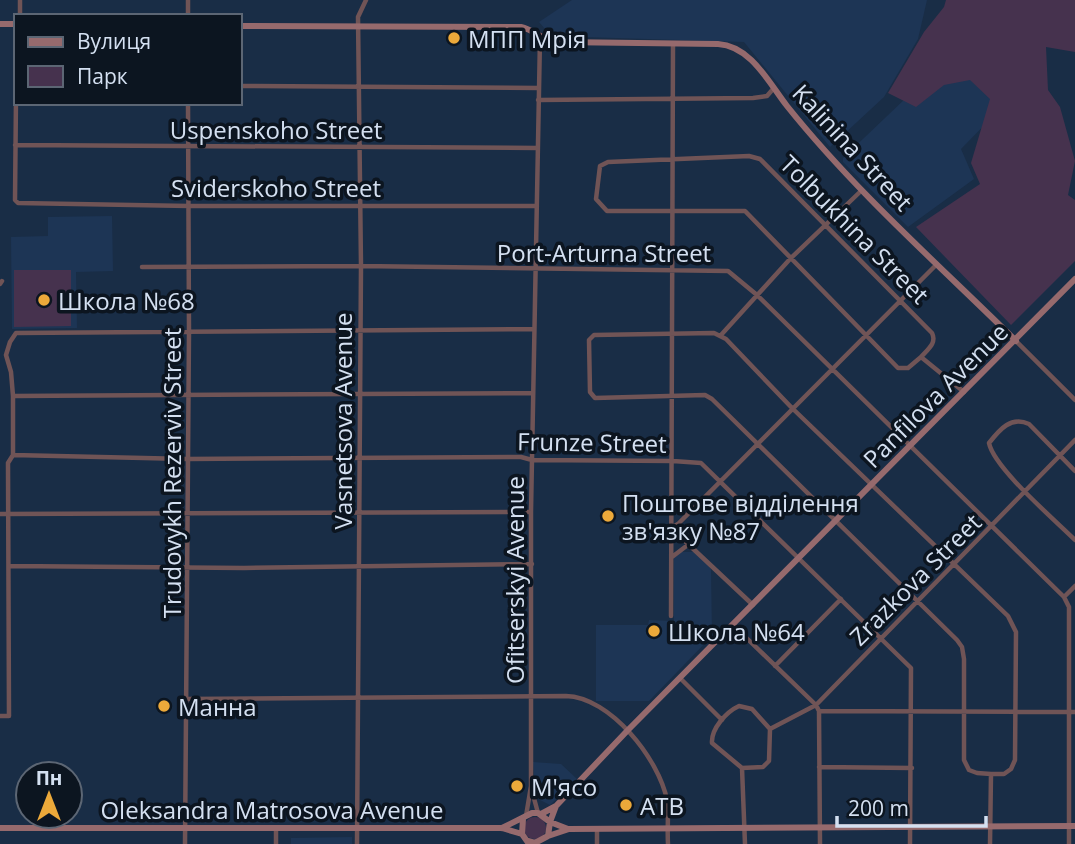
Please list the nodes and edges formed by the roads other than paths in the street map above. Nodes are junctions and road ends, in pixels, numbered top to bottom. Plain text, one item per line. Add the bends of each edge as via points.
1 (366, 0) edge
2 (242, 26) edge
3 (359, 26) junction
4 (540, 38) junction
5 (673, 44) junction
6 (242, 86) edge
7 (359, 87) junction
8 (539, 88) junction
9 (773, 89) junction
10 (672, 99) junction
11 (538, 100) junction
12 (16, 105) edge
13 (188, 105) edge
14 (15, 145) junction
15 (189, 146) junction
16 (360, 146) junction
17 (538, 148) junction
18 (672, 158) junction
19 (862, 189) junction
20 (360, 205) junction
21 (189, 206) junction
22 (537, 206) junction
23 (672, 212) junction
24 (825, 223) junction
25 (790, 259) junction
26 (938, 263) junction
27 (142, 267) dead end
28 (189, 267) junction
29 (361, 267) junction
30 (673, 269) junction
31 (536, 270) junction
32 (1075, 279) edge
33 (757, 295) junction
34 (901, 300) junction
35 (534, 329) junction
36 (359, 330) junction
37 (189, 332) junction
38 (673, 334) junction
39 (867, 334) junction
40 (721, 335) junction
41 (1016, 341) junction
42 (921, 357) junction
43 (831, 370) junction
44 (965, 392) junction
45 (533, 393) junction
46 (187, 394) junction
47 (360, 395) junction
48 (13, 396) junction
49 (673, 396) junction
50 (1075, 400) edge
51 (793, 408) junction
52 (1075, 440) edge
53 (758, 443) junction
54 (911, 447) junction
55 (13, 455) junction
56 (1060, 456) junction
57 (187, 458) junction
58 (360, 459) junction
59 (532, 460) junction
60 (673, 461) junction
61 (1075, 471) edge
62 (721, 482) junction
63 (873, 485) junction
64 (1025, 492) junction
65 (531, 512) junction
66 (187, 513) junction
67 (0, 514) edge
68 (7, 514) junction
69 (359, 514) junction
70 (836, 520) junction
71 (992, 527) junction
72 (671, 528) junction
73 (1075, 540) edge
74 (689, 544) junction
75 (671, 557) junction
76 (799, 558) junction
77 (532, 564) junction
78 (954, 564) junction
79 (9, 566) junction
80 (358, 567) junction
81 (187, 568) junction
82 (1075, 586) edge
83 (1064, 597) junction
84 (841, 599) junction
85 (917, 600) junction
86 (753, 605) junction
87 (1072, 607) edge
88 (671, 616) dead end
89 (733, 625) junction
90 (881, 637) junction
91 (775, 666) junction
92 (680, 678) junction
93 (530, 696) junction
94 (357, 698) junction
95 (187, 699) junction
96 (818, 708) junction
97 (912, 711) junction
98 (964, 711) junction
99 (1016, 712) junction
100 (1072, 712) edge
101 (0, 716) edge
102 (722, 720) junction
103 (770, 729) junction
104 (627, 731) junction
105 (819, 767) junction
106 (742, 768) junction
107 (912, 768) junction
108 (990, 774) junction
109 (531, 786) junction
110 (556, 807) junction
111 (540, 814) junction
112 (525, 818) junction
113 (550, 822) junction
114 (909, 826) junction
115 (990, 826) junction
116 (1072, 826) edge
117 (820, 827) junction
118 (0, 828) edge
119 (185, 828) junction
120 (276, 828) junction
121 (357, 828) junction
122 (502, 828) junction
123 (667, 828) junction
124 (745, 828) junction
125 (569, 829) junction
126 (597, 829) junction
127 (522, 834) junction
128 (544, 840) edge
129 (528, 843) edge
130 (185, 844) edge
131 (276, 844) edge
132 (357, 844) edge
133 (597, 844) edge
134 (668, 844) edge
135 (745, 844) edge
136 (820, 844) edge
137 (909, 844) edge
138 (990, 844) edge
139 (1069, 844) edge

1 - 3 street, Vasnetsova Avenue
2 - 3 main road
3 - 4 main road via 521,27
3 - 7 street, Vasnetsova Avenue
4 - 5 main road via 558,43
4 - 8 street, Ofitserskyi Avenue
5 - 9 main road via 738,49
5 - 10 street
6 - 7 street
7 - 8 street
7 - 16 street, Vasnetsova Avenue
8 - 11 street, Ofitserskyi Avenue
9 - 10 street, Kalinina Street via 762,98
9 - 19 main road, Kalinina Street
10 - 11 street, Kalinina Street
10 - 18 street
11 - 17 street, Ofitserskyi Avenue
12 - 14 street
13 - 15 street, Trudovykh Rezerviv Street
14 - 15 street, Uspenskoho Street
14 - 21 street, Sviderskoho Street via 15,202
15 - 16 street, Uspenskoho Street
15 - 21 street, Trudovykh Rezerviv Street
16 - 17 street, Uspenskoho Street
16 - 20 street, Vasnetsova Avenue
17 - 22 street, Ofitserskyi Avenue
18 - 23 street
18 - 23 street, Tolbukhina Street via 600,166 596,199 607,211
18 - 24 street, Tolbukhina Street via 757,157
19 - 24 street
19 - 26 main road, Kalinina Street
20 - 21 street, Sviderskoho Street
20 - 22 street, Sviderskoho Street
20 - 29 street, Vasnetsova Avenue
21 - 28 street, Trudovykh Rezerviv Street
22 - 31 street, Ofitserskyi Avenue
23 - 25 street via 745,211
23 - 30 street
24 - 25 street
24 - 34 street, Tolbukhina Street
25 - 33 street
25 - 39 street
26 - 34 street
26 - 41 main road, Kalinina Street
27 - 28 street, Port-Arturna Street
28 - 29 street, Port-Arturna Street
28 - 37 street, Trudovykh Rezerviv Street
29 - 31 street, Port-Arturna Street
29 - 36 street, Vasnetsova Avenue
30 - 31 street, Port-Arturna Street
30 - 33 street, Port-Arturna Street via 728,271
30 - 38 street
31 - 35 street, Ofitserskyi Avenue
32 - 41 main road, Panfilova Avenue
33 - 40 street
33 - 43 street, Port-Arturna Street
34 - 39 street
34 - 42 street, Tolbukhina Street via 934,335 933,344
35 - 36 street
35 - 45 street, Ofitserskyi Avenue
36 - 37 street
36 - 47 street, Vasnetsova Avenue
37 - 46 street, Trudovykh Rezerviv Street
37 - 48 street via 16,333 6,355
38 - 40 street
38 - 49 street
38 - 49 street via 594,335 589,340 590,392 595,398
39 - 42 street via 898,368 908,368
39 - 43 street
40 - 51 street
41 - 44 main road, Panfilova Avenue
41 - 50 street, Kalinina Street
42 - 44 street
43 - 51 street
43 - 54 street, Port-Arturna Street
44 - 54 main road, Panfilova Avenue
45 - 47 street
45 - 59 street, Ofitserskyi Avenue
46 - 47 street
46 - 48 street
46 - 57 street, Trudovykh Rezerviv Street
47 - 58 street, Vasnetsova Avenue
48 - 55 street
49 - 53 street via 705,395
49 - 60 street
51 - 53 street
51 - 63 street
52 - 56 street, Zrazkova Street
53 - 62 street
53 - 70 street
54 - 63 main road, Panfilova Avenue
54 - 71 street, Port-Arturna Street
55 - 57 street, Frunze Street
55 - 68 street via 8,463
56 - 61 street
56 - 64 street, Zrazkova Street
56 - 64 street via 1020,420 999,430 989,443 991,452
57 - 58 street, Frunze Street
57 - 66 street, Trudovykh Rezerviv Street
58 - 59 street, Frunze Street
58 - 69 street, Vasnetsova Avenue
59 - 60 street, Frunze Street
59 - 65 street, Ofitserskyi Avenue
60 - 62 street, Frunze Street via 701,463
60 - 72 street
62 - 72 street
62 - 76 street, Frunze Street
63 - 70 main road, Panfilova Avenue
63 - 78 street
64 - 71 street, Zrazkova Street
64 - 73 street
65 - 69 street
65 - 77 street, Ofitserskyi Avenue
66 - 68 street
66 - 69 street
66 - 81 street, Trudovykh Rezerviv Street
67 - 68 street
68 - 79 street
69 - 80 street, Vasnetsova Avenue
70 - 76 main road, Panfilova Avenue
70 - 85 street
71 - 78 street, Zrazkova Street
71 - 83 street, Port-Arturna Street
72 - 74 street
72 - 75 street
74 - 75 street
74 - 86 street
75 - 88 street
76 - 84 street, Frunze Street
76 - 86 main road, Panfilova Avenue
77 - 80 street
77 - 93 street, Ofitserskyi Avenue
78 - 85 street, Zrazkova Street
78 - 99 street via 1008,616 1016,632
79 - 81 street
79 - 101 street via 9,716
80 - 81 street
80 - 94 street, Vasnetsova Avenue
81 - 95 street, Trudovykh Rezerviv Street
82 - 83 street
83 - 87 street, Port-Arturna Street
84 - 90 street, Frunze Street
84 - 91 street
85 - 90 street, Zrazkova Street
85 - 98 street via 962,647
86 - 89 main road, Panfilova Avenue
87 - 100 street, Port-Arturna Street
89 - 91 street
89 - 92 main road, Panfilova Avenue
90 - 96 street, Zrazkova Street
90 - 97 street, Frunze Street via 911,668
91 - 96 street
92 - 102 street
92 - 104 main road, Panfilova Avenue
93 - 94 street
93 - 104 street via 586,699 605,709
93 - 109 street, Ofitserskyi Avenue
94 - 95 street
94 - 121 street, Vasnetsova Avenue
95 - 119 street, Trudovykh Rezerviv Street
96 - 97 street
96 - 103 street, Zrazkova Street
96 - 105 street
97 - 98 street
97 - 107 street, Frunze Street
98 - 99 street
98 - 108 street via 964,760 970,770
99 - 100 street
99 - 108 street via 1012,769
100 - 116 street, Port-Arturna Street
102 - 103 street via 735,708 746,706
102 - 106 street via 712,734 712,743
103 - 106 street via 768,763
104 - 110 main road, Panfilova Avenue
104 - 123 street via 653,765 667,800
105 - 107 street
105 - 117 street
106 - 124 street
107 - 114 street, Frunze Street
108 - 115 street
109 - 111 street
109 - 112 street
110 - 111 main road, Panfilova Avenue
110 - 113 main road, Panfilova Avenue
111 - 112 main road
111 - 113 main road
112 - 122 main road
112 - 127 main road
113 - 125 main road
113 - 128 main road
114 - 115 main road
114 - 117 main road
114 - 137 street, Frunze Street
115 - 116 main road
115 - 138 street
116 - 139 street, Port-Arturna Street
117 - 124 main road
117 - 136 street
118 - 119 main road, Oleksandra Matrosova Avenue
119 - 120 main road, Oleksandra Matrosova Avenue
119 - 130 street, Trudovykh Rezerviv Street
120 - 121 main road, Oleksandra Matrosova Avenue
120 - 131 street
121 - 122 main road, Oleksandra Matrosova Avenue
121 - 132 street, Vasnetsova Avenue
122 - 127 main road
123 - 124 main road
123 - 126 main road
123 - 134 street
124 - 135 street
125 - 126 main road
125 - 128 main road
126 - 133 street
127 - 129 main road
128 - 129 main road

